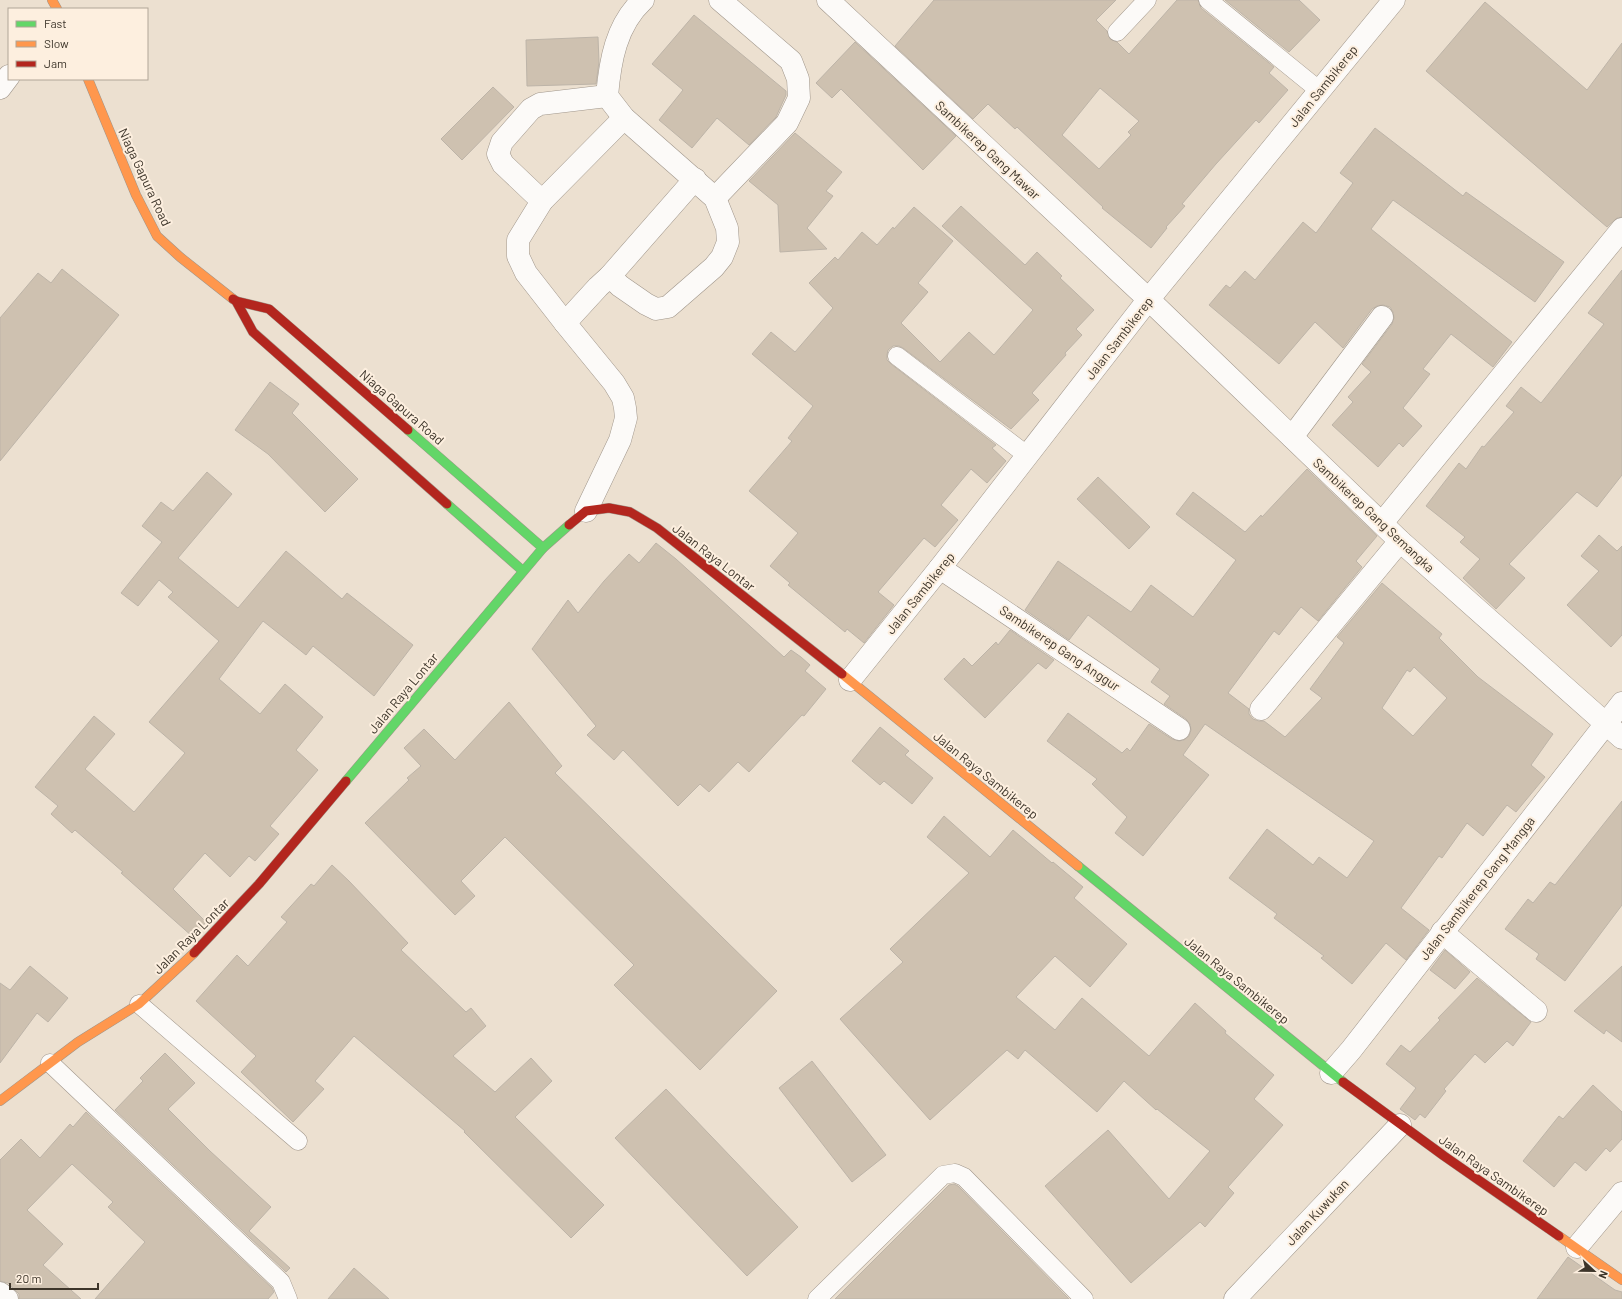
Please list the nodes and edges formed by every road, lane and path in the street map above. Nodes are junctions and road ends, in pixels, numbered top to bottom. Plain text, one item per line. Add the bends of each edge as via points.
1 (643, 0) edge
2 (720, 0) edge
3 (828, 0) edge
4 (1147, 0) edge
5 (1208, 0) edge
6 (1394, 0) edge
7 (1117, 32) dead end
8 (8, 77) edge
9 (88, 80) edge
10 (0, 88) edge
11 (1320, 91) junction
12 (607, 96) junction
13 (624, 118) junction
14 (695, 179) junction
15 (715, 198) junction
16 (542, 201) junction
17 (1622, 229) edge
18 (610, 276) junction
19 (1148, 300) junction
20 (236, 301) junction
21 (1382, 317) dead end
22 (565, 323) junction
23 (897, 356) dead end
24 (1292, 437) junction
25 (1028, 456) junction
26 (586, 511) junction
27 (1382, 523) junction
28 (1400, 541) junction
29 (543, 548) junction
30 (940, 568) junction
31 (523, 571) junction
32 (850, 680) junction
33 (1622, 703) edge
34 (1261, 710) dead end
35 (1605, 724) junction
36 (1179, 729) dead end
37 (1622, 738) edge
38 (1442, 932) junction
39 (139, 1004) junction
40 (1536, 1011) dead end
41 (50, 1063) junction
42 (1332, 1073) junction
43 (3, 1094) edge
44 (1400, 1125) junction
45 (298, 1141) dead end
46 (1622, 1193) edge
47 (1577, 1247) junction
48 (1622, 1280) edge
49 (0, 1293) edge
50 (7, 1299) edge
51 (288, 1299) edge
52 (817, 1299) edge
53 (1084, 1299) edge
54 (1235, 1299) edge

1 - 12 street via 625,22 616,42
2 - 15 street via 791,61 798,79 798,98 787,122
3 - 19 street, Sambikerep Gang Mawar
4 - 7 lane
5 - 11 lane
6 - 11 street, Jalan Sambikerep
8 - 10 street
9 - 20 street, Niaga Gapura Road via 136,195 157,236 180,258
11 - 19 street, Jalan Sambikerep
12 - 13 street
12 - 16 street via 540,104 531,109 502,142 498,154 503,164
13 - 14 street
13 - 16 street
14 - 15 street
14 - 18 street
15 - 18 street via 727,228 728,242 722,257 668,307 656,309 646,304
16 - 22 street via 518,240 518,256 526,273
17 - 27 street
18 - 22 street
19 - 24 street, Sambikerep Gang Semangka
19 - 25 street, Jalan Sambikerep
20 - 29 street, Niaga Gapura Road via 269,309
20 - 31 street, Niaga Gapura Road via 253,332
21 - 24 street
22 - 26 street via 614,383 623,398 625,408 626,418 620,440
23 - 25 lane
24 - 27 street, Sambikerep Gang Semangka
25 - 30 street, Jalan Sambikerep
26 - 29 street, Jalan Raya Lontar
26 - 32 street, Jalan Raya Lontar via 609,508 630,512 657,528
27 - 28 street, Sambikerep Gang Semangka
28 - 34 street
28 - 35 street, Sambikerep Gang Semangka
29 - 31 street, Jalan Raya Lontar
30 - 32 street, Jalan Sambikerep
30 - 36 street, Sambikerep Gang Anggur
31 - 39 street, Jalan Raya Lontar via 259,884 189,960
32 - 42 street, Jalan Raya Sambikerep
33 - 35 street, Jalan Sambikerep Gang Mangga
35 - 37 street, Sambikerep Gang Semangka
35 - 38 street, Jalan Sambikerep Gang Mangga
38 - 40 street
38 - 42 street, Jalan Sambikerep Gang Mangga
39 - 41 street, Jalan Raya Lontar via 78,1042
39 - 45 lane
41 - 43 street, Jalan Raya Lontar
41 - 51 lane via 281,1282
42 - 44 street, Jalan Raya Sambikerep
44 - 47 street, Jalan Raya Sambikerep
44 - 54 street, Jalan Kuwukan
46 - 47 street
47 - 48 street, Jalan Raya Sambikerep
49 - 50 street
52 - 53 lane via 943,1175 955,1173 964,1177

